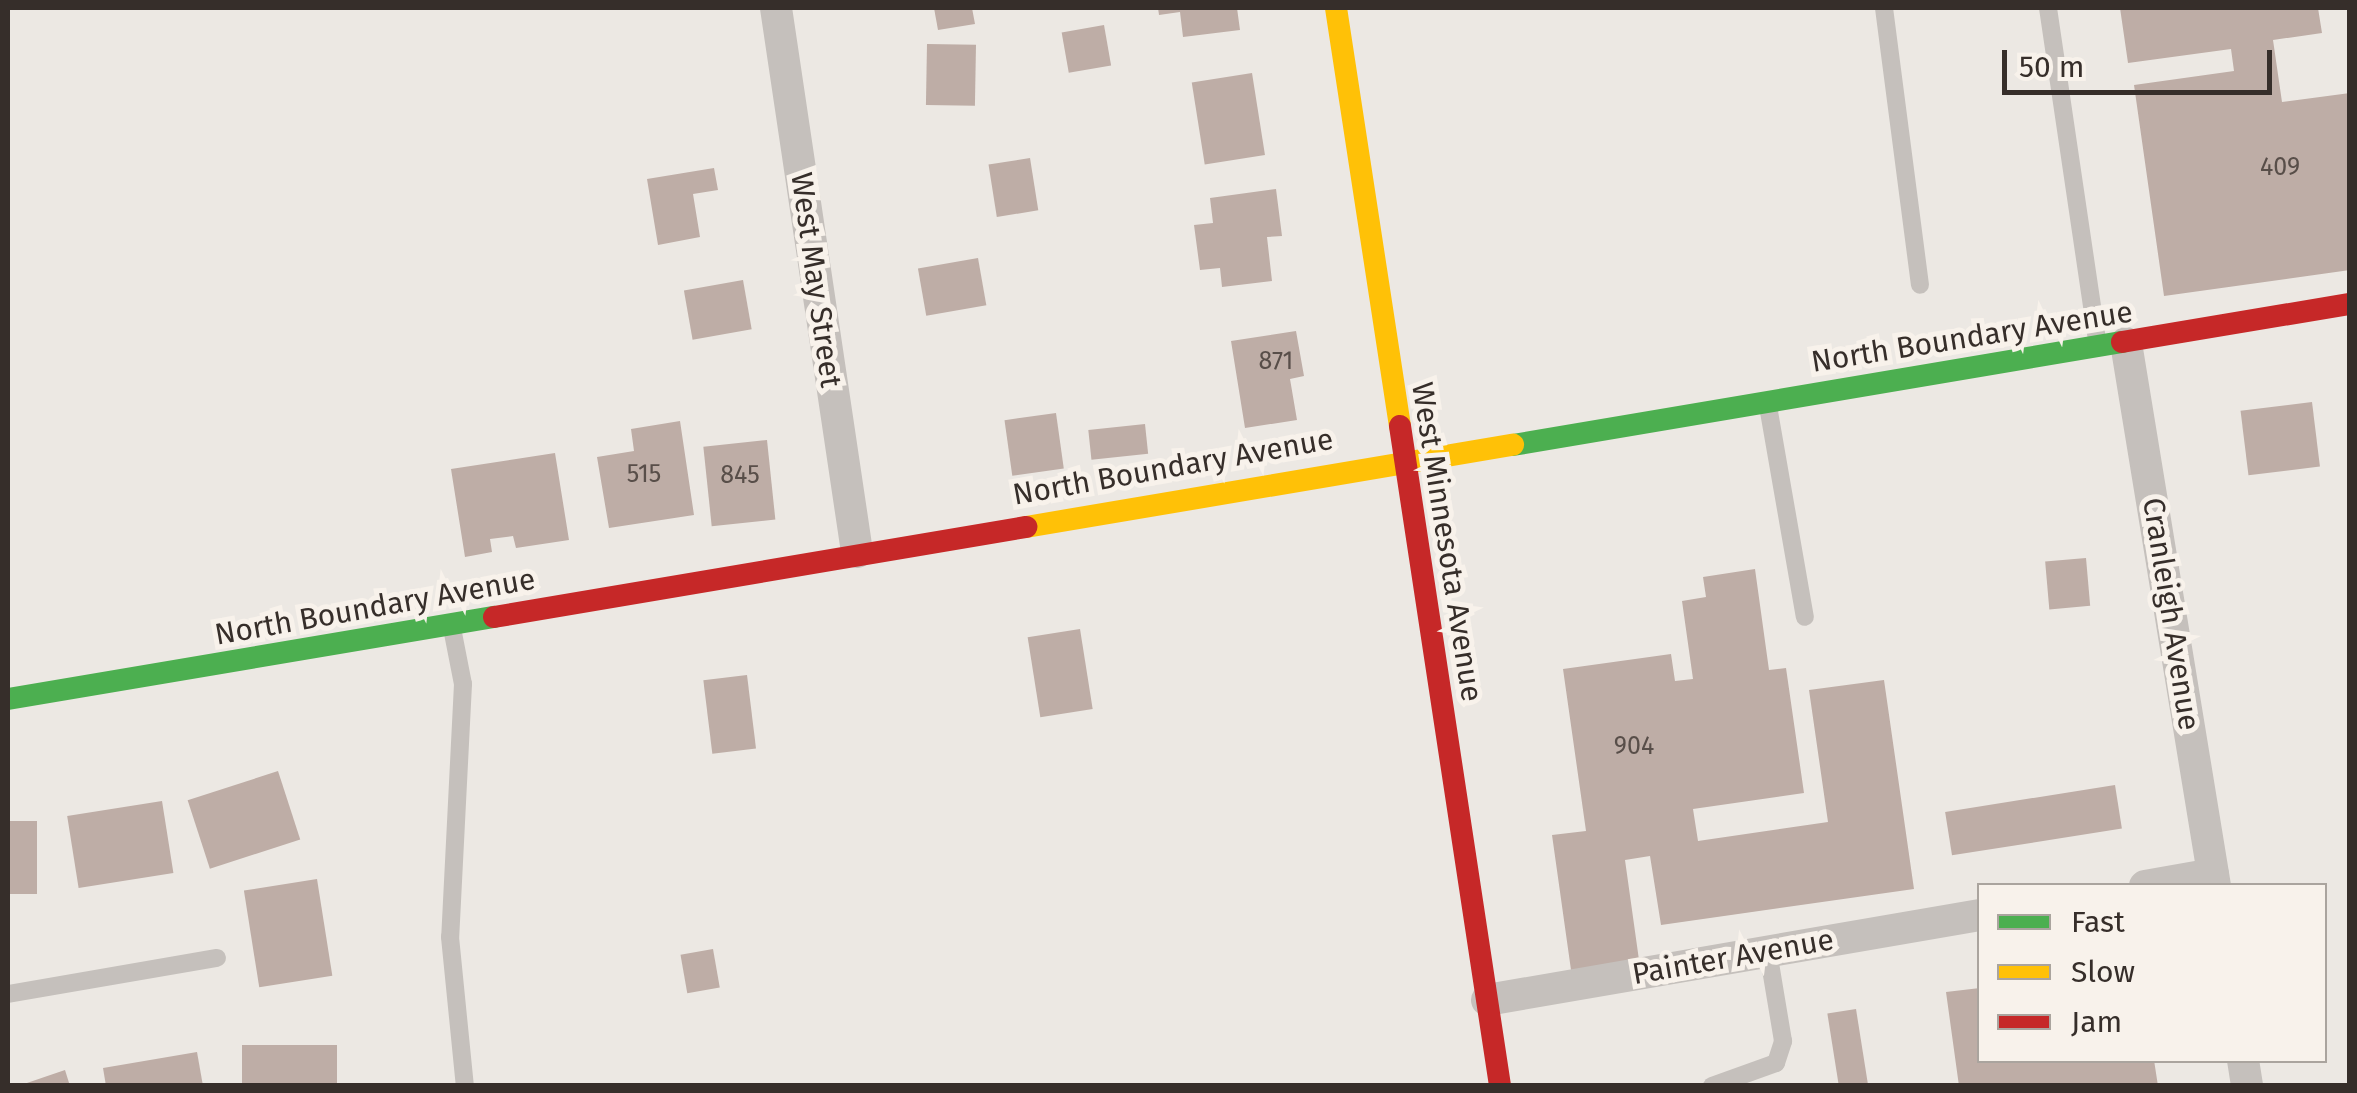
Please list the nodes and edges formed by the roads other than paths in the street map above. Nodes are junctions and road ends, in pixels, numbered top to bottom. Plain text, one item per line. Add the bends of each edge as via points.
1 (776, 8) edge
2 (1336, 8) edge
3 (1884, 8) edge
4 (2048, 8) edge
5 (1920, 286) dead end
6 (2350, 304) edge
7 (2112, 346) junction
8 (1767, 400) junction
9 (1404, 458) junction
10 (857, 552) junction
11 (1805, 617) dead end
12 (452, 625) junction
13 (8, 699) edge
14 (2214, 879) edge
15 (2175, 883) edge
16 (1977, 915) edge
17 (1768, 952) junction
18 (217, 958) dead end
19 (8, 994) edge
20 (1486, 1000) junction
21 (465, 1086) edge
22 (1500, 1086) edge
23 (1712, 1086) edge

1 - 10 street, West May Street
2 - 9 street, West Minnesota Avenue
3 - 5 lane
4 - 7 lane
6 - 7 street, North Boundary Avenue
7 - 8 street, North Boundary Avenue
7 - 14 street, Cranleigh Avenue
8 - 9 street, North Boundary Avenue
8 - 11 lane
9 - 10 street, North Boundary Avenue
9 - 20 street, West Minnesota Avenue
10 - 12 street, North Boundary Avenue
12 - 13 street, North Boundary Avenue
12 - 21 lane via 463,684 450,937
14 - 15 street
16 - 17 street, Painter Avenue
17 - 20 street, Painter Avenue
17 - 23 lane via 1783,1041 1776,1063
18 - 19 lane
20 - 22 street, West Minnesota Avenue

